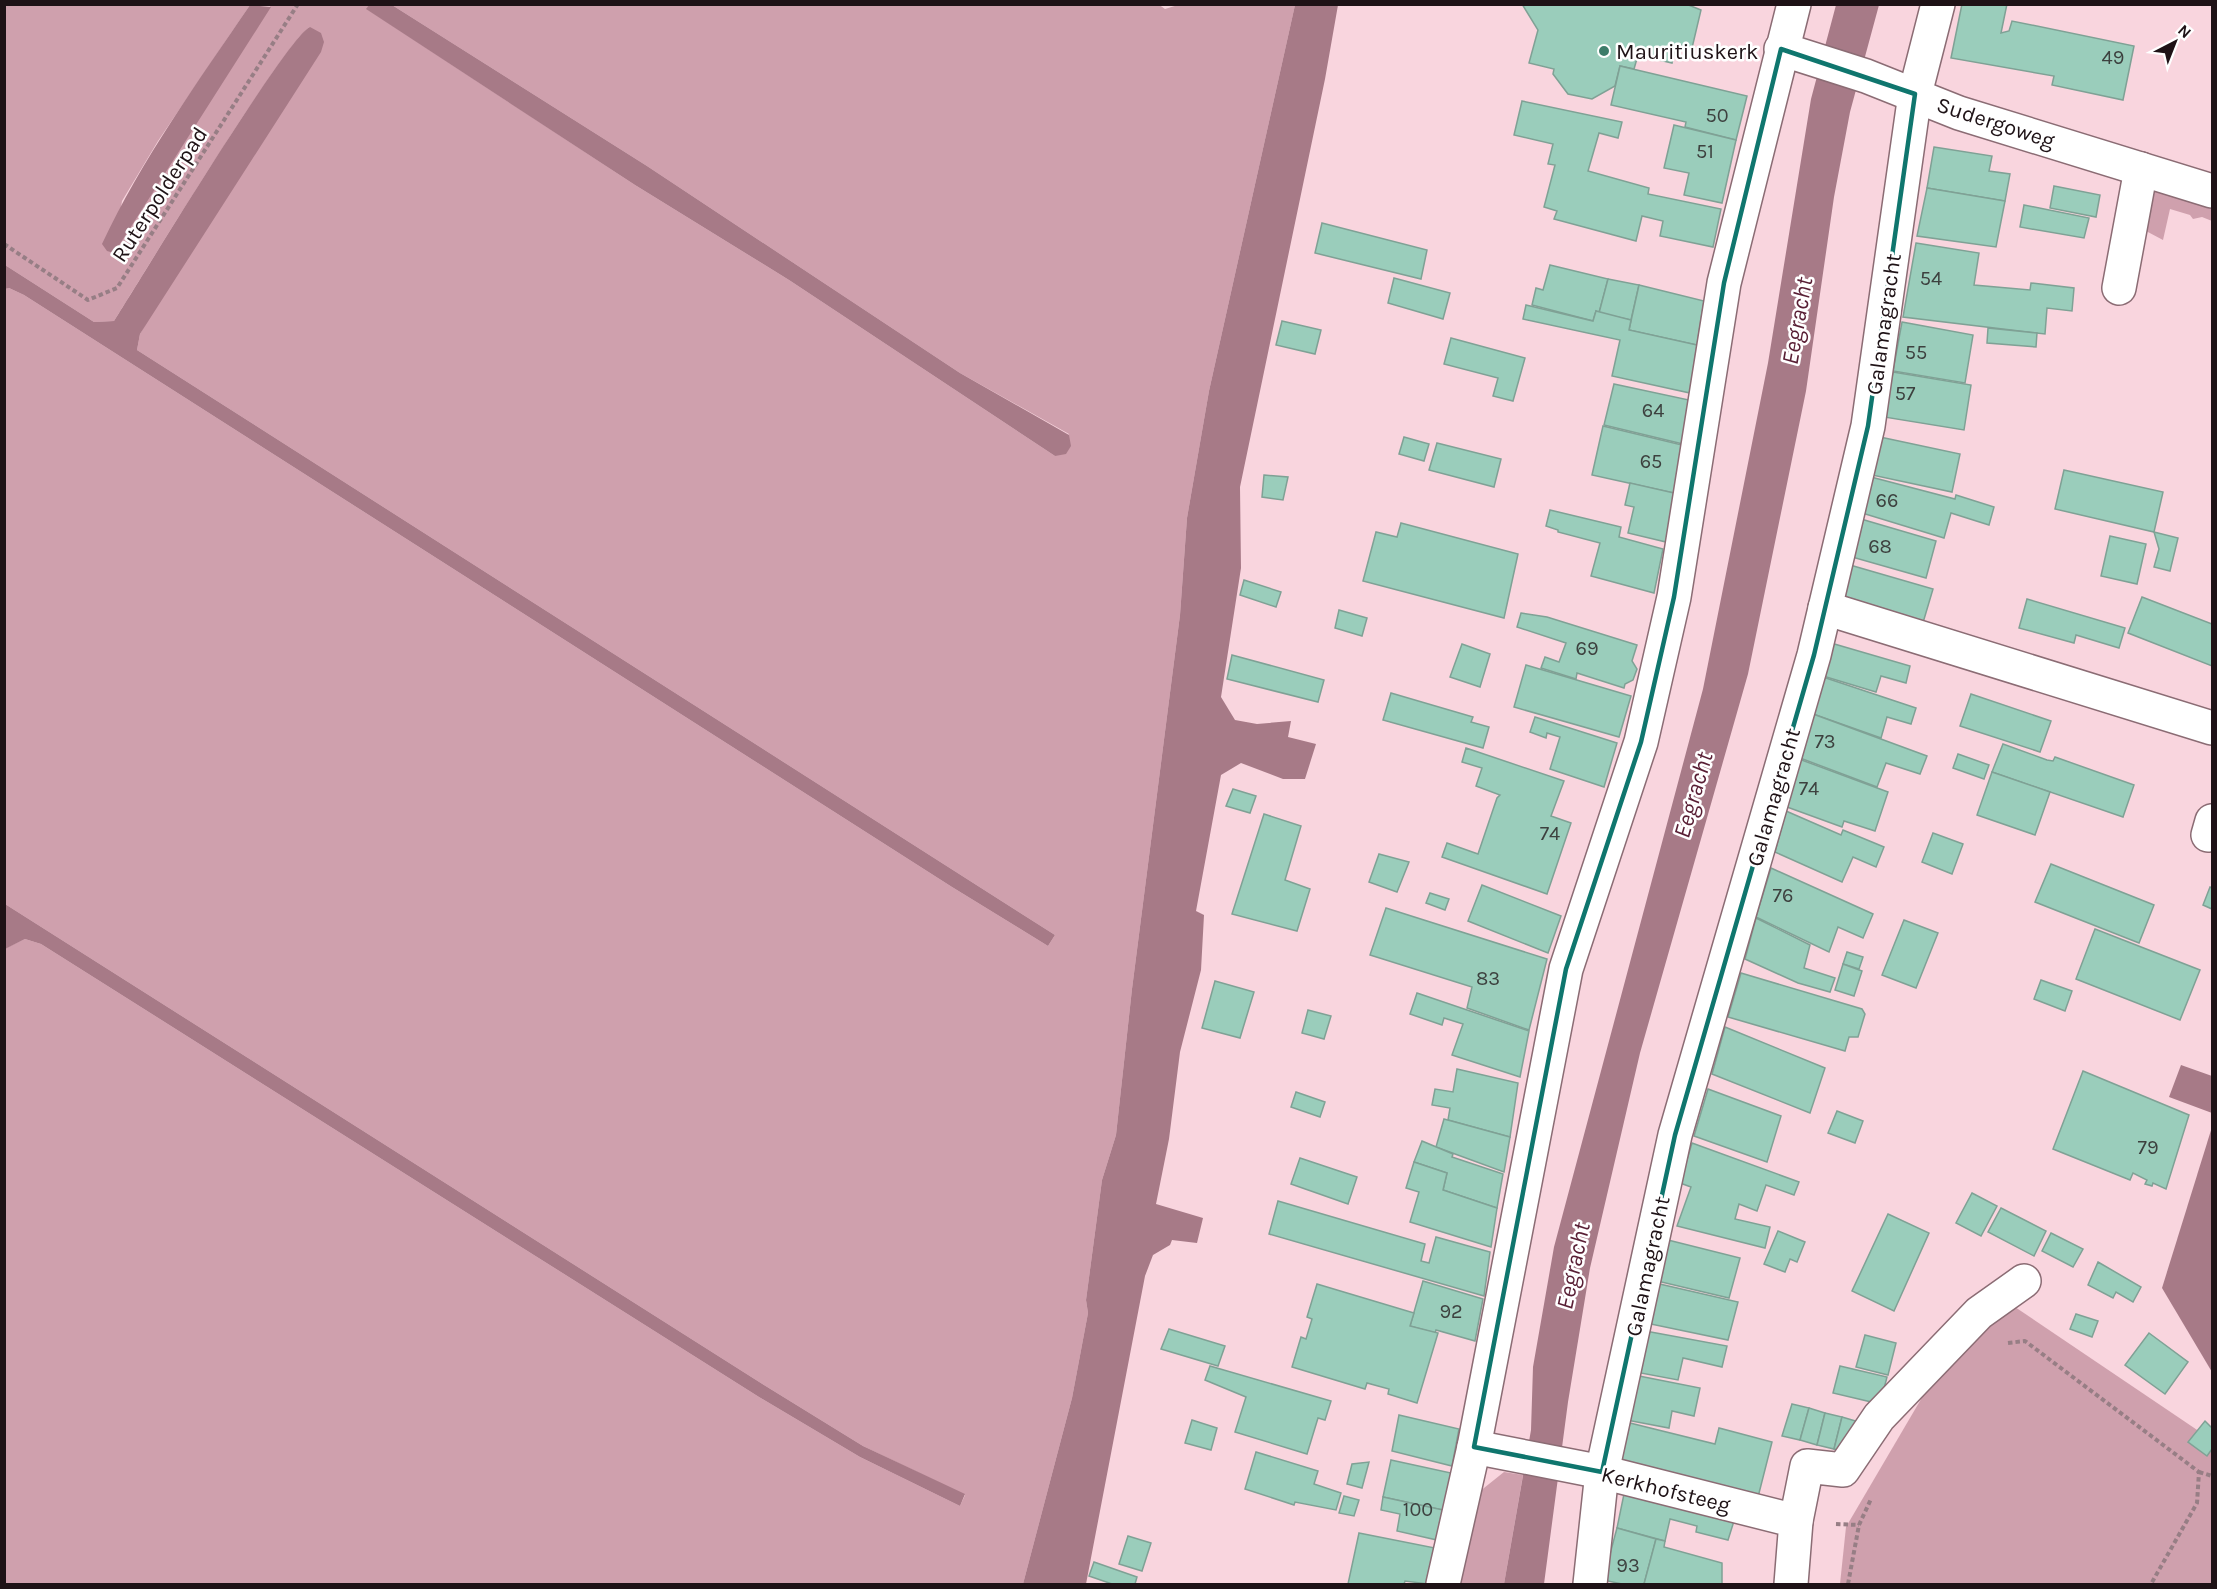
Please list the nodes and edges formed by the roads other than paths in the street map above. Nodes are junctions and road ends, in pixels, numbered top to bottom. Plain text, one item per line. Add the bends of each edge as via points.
1 (1794, 4) edge
2 (1938, 4) edge
3 (1781, 49) junction
4 (1915, 94) junction
5 (2141, 169) junction
6 (2212, 191) edge
7 (2119, 288) dead end
8 (1825, 608) junction
9 (2212, 729) edge
10 (2024, 1281) dead end
11 (1474, 1447) junction
12 (1602, 1472) junction
13 (1796, 1521) junction
14 (1443, 1584) edge
15 (1590, 1584) edge
16 (1791, 1584) edge

1 - 3 street
2 - 4 street, Galamagracht
3 - 4 street, Sudergoweg
3 - 11 street via 1724,283 1674,597 1641,742 1566,969
4 - 5 street, Sudergoweg via 1959,113
4 - 8 street, Galamagracht via 1868,426
5 - 6 street, Sudergoweg
5 - 7 street
8 - 9 street
8 - 12 street, Galamagracht via 1675,1135
10 - 13 street via 1979,1313 1879,1417 1843,1470 1807,1466
11 - 12 street, Kerkhofsteeg
11 - 14 street
12 - 13 street, Kerkhofsteeg
12 - 15 street, Galamagracht
13 - 16 street

